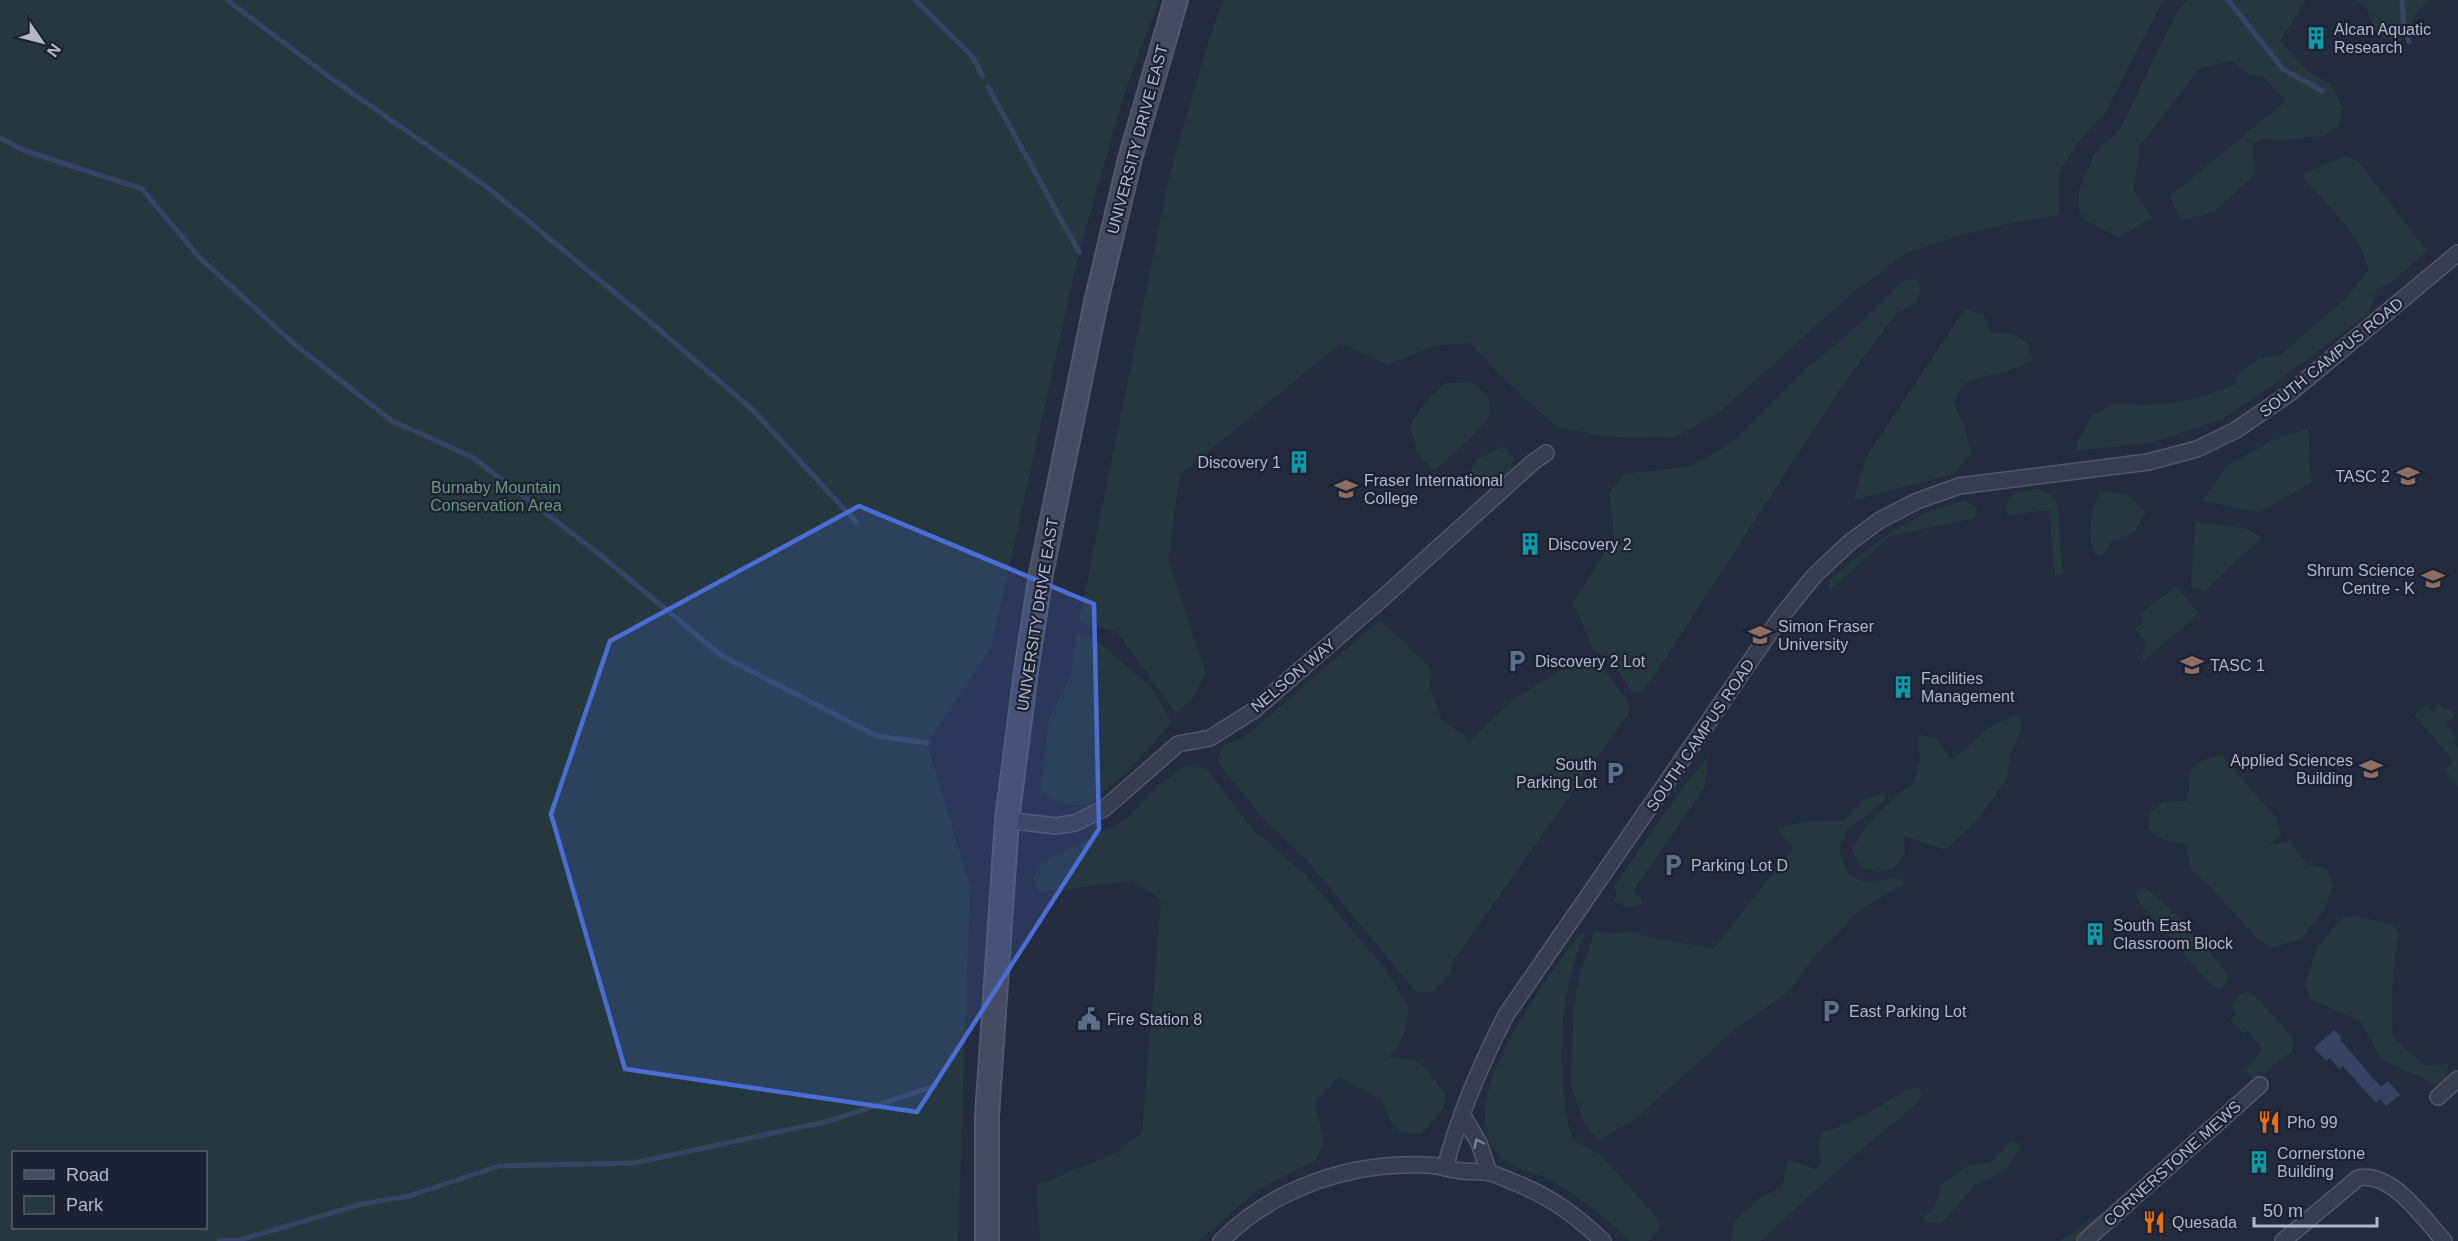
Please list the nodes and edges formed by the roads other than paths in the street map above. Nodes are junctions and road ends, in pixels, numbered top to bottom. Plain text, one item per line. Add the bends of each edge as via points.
1 (1176, 0) edge
2 (2458, 253) edge
3 (1546, 453) dead end
4 (1007, 820) junction
5 (2458, 1079) edge
6 (2260, 1085) dead end
7 (2438, 1097) dead end
8 (1462, 1114) junction
9 (1445, 1168) junction
10 (1489, 1173) junction
11 (987, 1241) edge
12 (1221, 1241) edge
13 (1603, 1241) edge
14 (2085, 1241) edge
15 (2283, 1241) edge
16 (2444, 1241) edge

1 - 4 street, UNIVERSITY DRIVE EAST via 1130,159 1096,302 1041,574
2 - 8 street, SOUTH CAMPUS ROAD via 2290,393 2236,430 2197,449 2148,462 1959,486 1880,520 1849,543 1814,576 1780,618 1506,1015
3 - 4 street, NELSON WAY via 1253,711 1210,738 1178,744 1105,808 1075,824 1056,826
4 - 11 street, UNIVERSITY DRIVE EAST via 987,1116
5 - 7 street
6 - 14 street, CORNERSTONE MEWS
8 - 9 street, SOUTH CAMPUS ROAD
10 -> 8 street via 1479,1143
9 - 10 street
9 - 12 street via 1399,1165 1319,1179 1270,1203
10 - 13 street via 1551,1199
15 - 16 street via 2358,1178 2370,1175 2391,1184

